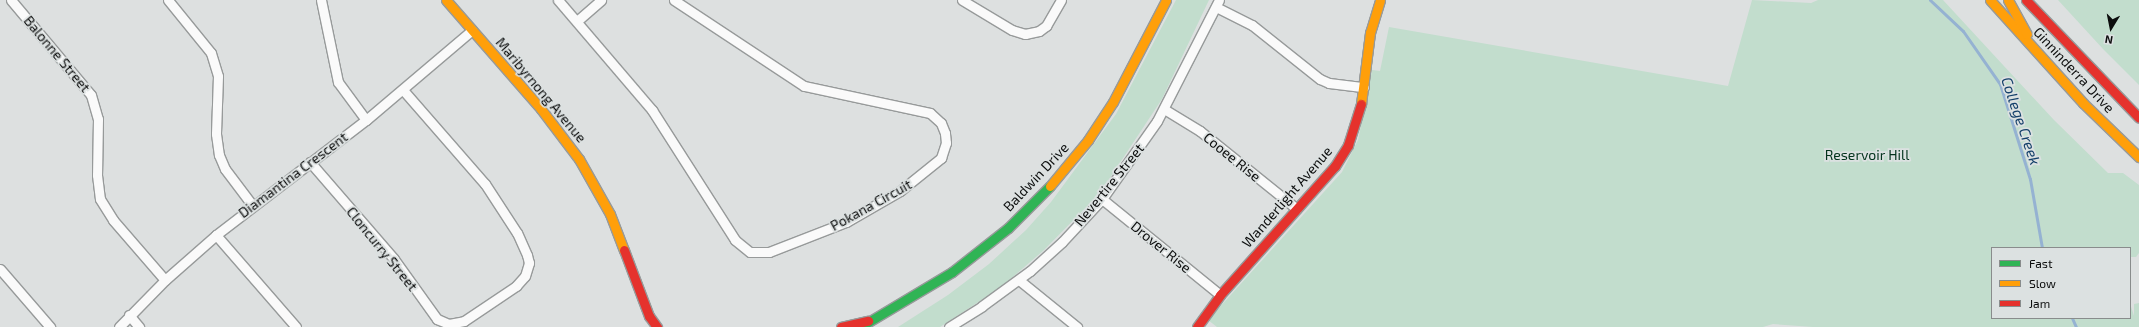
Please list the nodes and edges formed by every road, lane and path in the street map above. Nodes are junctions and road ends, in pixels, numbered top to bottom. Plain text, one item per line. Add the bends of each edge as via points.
1 (11, 0) edge
2 (168, 0) edge
3 (321, 0) edge
4 (446, 0) edge
5 (558, 0) edge
6 (601, 0) edge
7 (674, 0) edge
8 (962, 0) edge
9 (1061, 0) edge
10 (1166, 0) edge
11 (1380, 0) edge
12 (1990, 0) edge
13 (2008, 0) edge
14 (2026, 0) edge
15 (1218, 3) edge
16 (577, 21) junction
17 (472, 30) junction
18 (2032, 45) junction
19 (1364, 87) junction
20 (403, 90) junction
21 (1164, 109) junction
22 (2139, 118) edge
23 (366, 120) junction
24 (2139, 156) edge
25 (310, 162) junction
26 (1102, 199) junction
27 (252, 206) junction
28 (1297, 209) junction
29 (216, 235) junction
30 (0, 269) edge
31 (165, 280) junction
32 (1018, 280) junction
33 (1220, 295) junction
34 (129, 315) junction
35 (649, 316) junction
36 (870, 321) junction
37 (50, 327) edge
38 (119, 327) edge
39 (139, 327) edge
40 (296, 327) edge
41 (648, 327) edge
42 (657, 327) edge
43 (841, 327) edge
44 (860, 327) edge
45 (949, 327) edge
46 (1077, 327) edge
47 (1197, 327) edge

1 - 31 street, Balonne Street via 91,95 98,119 97,183 100,199 112,220
2 - 27 street via 205,43 214,60 218,76 216,141 219,155 225,169
3 - 23 street via 338,82
4 - 17 main road, Maribyrnong Avenue
5 - 16 street, Pokana Circuit
6 - 16 street
7 - 16 street, Pokana Circuit via 804,86 930,113 941,123 945,133 946,143 941,158 900,191 846,222 769,252 750,252 735,240 652,110
8 - 9 street via 1012,30 1025,34 1039,31 1046,26
10 - 36 main road, Baldwin Drive via 1105,115 1074,159 1042,195 971,258 926,290
11 - 19 main road, Wanderlight Avenue via 1370,34
12 - 18 main road, Ginninderra Drive
13 - 18 main road via 2013,5
14 - 22 main road, Ginninderra Drive via 2104,85
15 - 19 street via 1252,25 1320,79 1329,83
15 - 21 street, Nevertire Street
17 - 20 street, Diamantina Crescent
17 - 35 main road, Maribyrnong Avenue via 555,125 586,171 619,235
18 - 24 main road, Ginninderra Drive via 2083,103
19 - 28 main road, Wanderlight Avenue via 1357,122 1348,145 1335,166
20 - 23 street, Diamantina Crescent
20 - 25 street, Cloncurry Street via 485,184 517,233 529,263 525,276 516,286 464,321 449,324 437,319 394,259
21 - 26 street, Nevertire Street via 1135,156
21 - 28 street, Cooee Rise via 1196,127
23 - 25 street, Diamantina Crescent
25 - 27 street, Diamantina Crescent
26 - 32 street, Nevertire Street via 1062,242
26 - 33 street, Drover Rise
27 - 29 street, Diamantina Crescent
28 - 33 main road, Wanderlight Avenue
29 - 31 street, Diamantina Crescent
29 - 40 street
30 - 37 street
31 - 34 street, Diamantina Crescent
32 - 45 street, Nevertire Street
32 - 46 street
33 - 47 main road, Wanderlight Avenue
34 - 38 street, Diamantina Crescent
34 - 39 street
35 - 41 main road, Maribyrnong Avenue
35 - 42 main road, Maribyrnong Avenue
36 - 43 main road, Baldwin Drive
36 - 44 main road, Baldwin Drive

